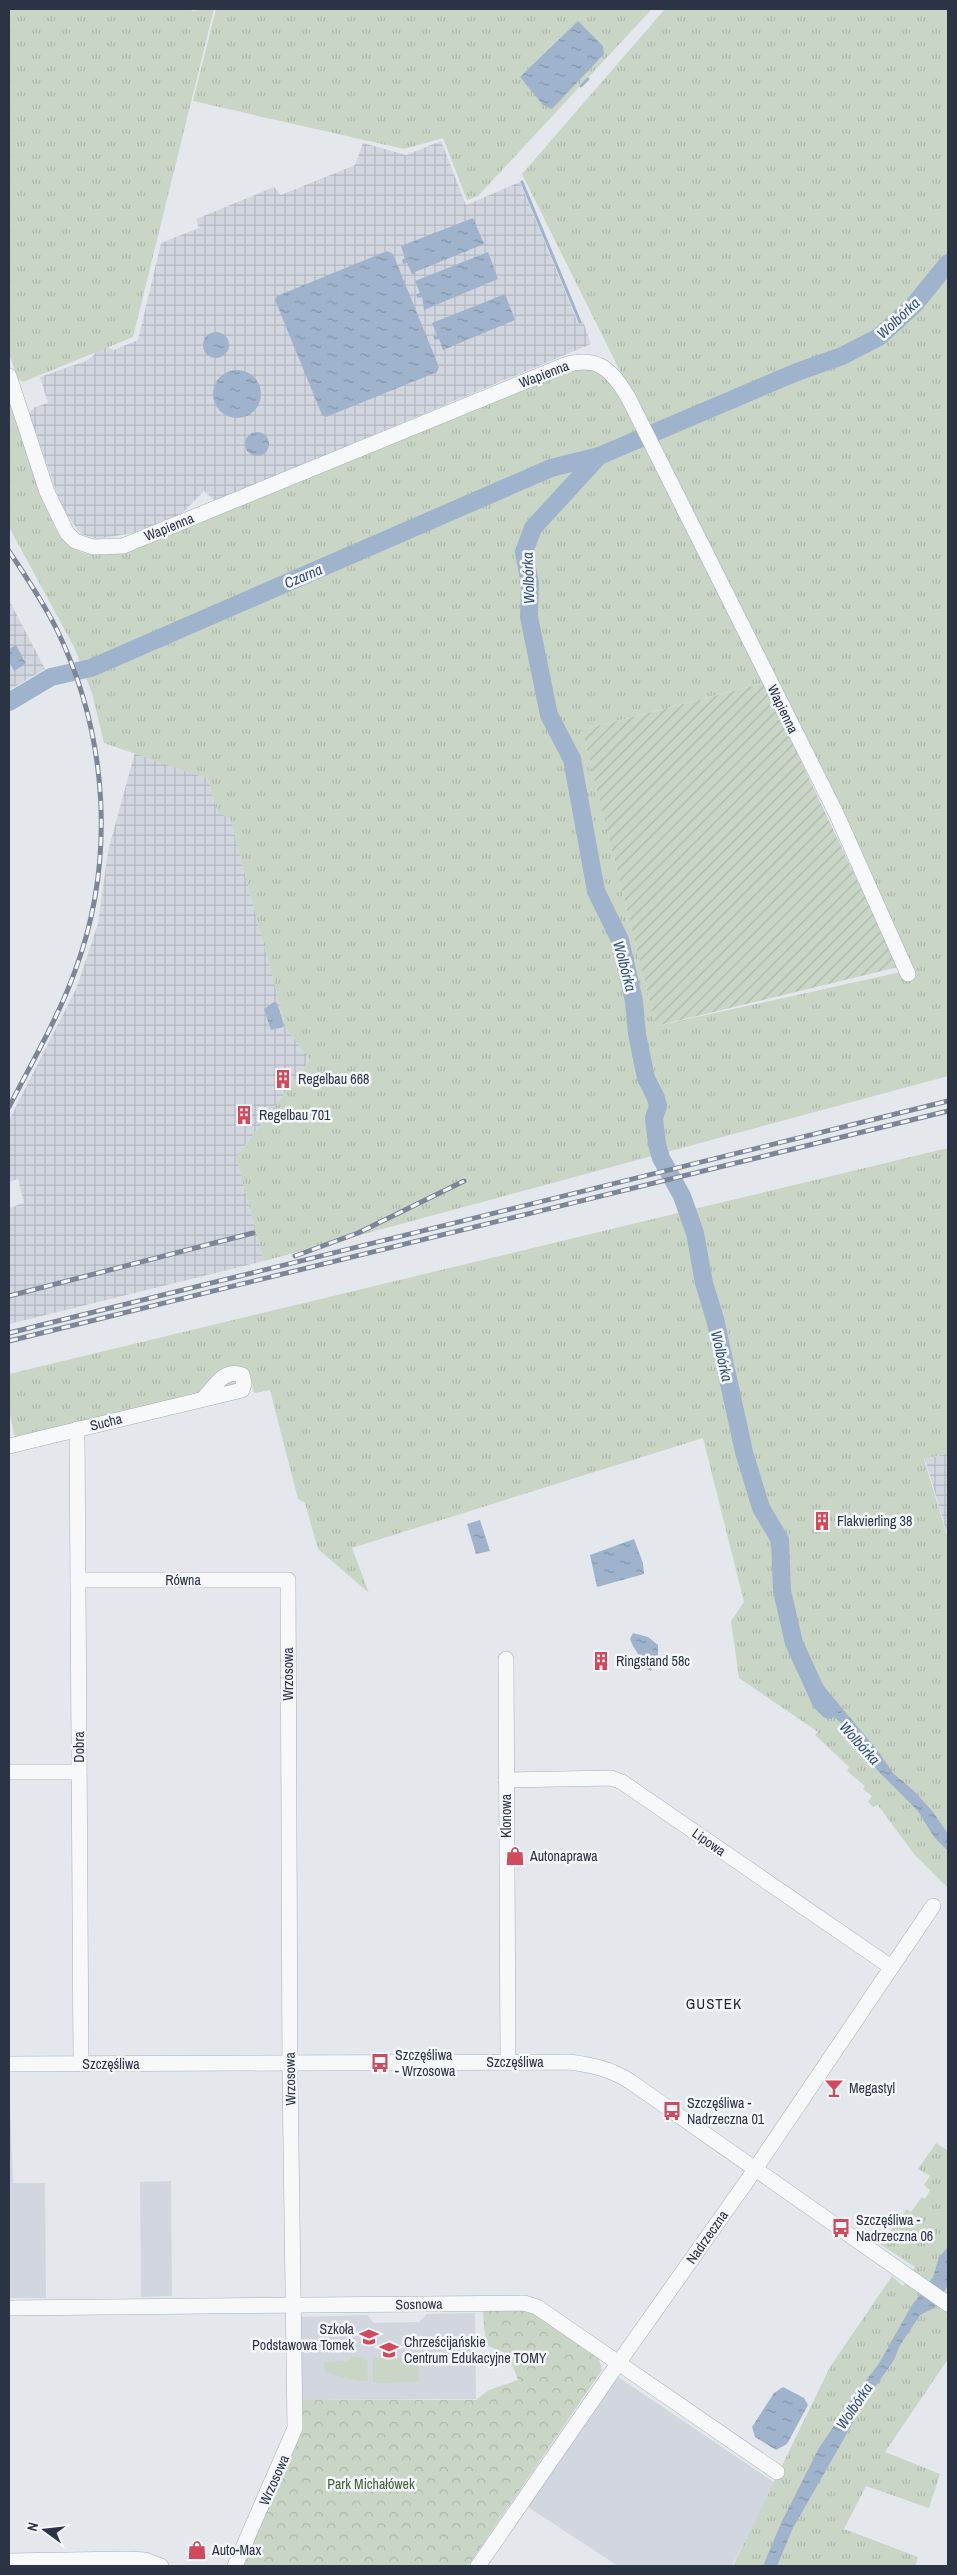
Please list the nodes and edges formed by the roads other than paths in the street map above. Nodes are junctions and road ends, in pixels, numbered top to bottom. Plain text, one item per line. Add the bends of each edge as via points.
1 (9, 376) edge
2 (908, 974) dead end
3 (204, 1398) dead end
4 (77, 1429) junction
5 (9, 1446) edge
6 (78, 1580) junction
7 (288, 1580) joint
8 (506, 1659) dead end
9 (9, 1772) edge
10 (79, 1772) junction
11 (506, 1780) junction
12 (933, 1906) dead end
13 (891, 1967) junction
14 (508, 2062) junction
15 (9, 2064) edge
16 (81, 2064) junction
17 (290, 2064) junction
18 (755, 2169) junction
19 (292, 2304) junction
20 (948, 2304) edge
21 (9, 2308) edge
22 (619, 2362) junction
23 (776, 2472) dead end
24 (9, 2561) edge
25 (162, 2566) edge
26 (236, 2566) edge
27 (478, 2566) edge

1 - 2 street, Wapienna via 61,524 76,541 102,548 122,546 574,363 592,362 602,366 618,380 629,399 836,813
3 - 4 street, Sucha
4 - 5 street, Sucha
4 - 6 street, Dobra
6 - 7 street, Równa
6 - 10 street, Dobra
7 - 17 street, Wrzosowa
8 - 11 street, Klonowa
9 - 10 street
10 - 16 street, Dobra
11 - 13 street, Lipowa via 610,1778 635,1788
11 - 14 street, Klonowa
12 - 13 street, Nadrzeczna
13 - 18 street, Nadrzeczna
14 - 17 street, Szczęśliwa
14 - 18 street, Szczęśliwa via 569,2062 612,2070
15 - 16 street, Szczęśliwa
16 - 17 street, Szczęśliwa
17 - 19 street, Wrzosowa
18 - 20 street, Szczęśliwa
18 - 22 street, Nadrzeczna
19 - 21 street, Sosnowa
19 - 22 street, Sosnowa via 524,2303 537,2307
19 - 26 street, Wrzosowa via 295,2428
22 - 23 street, Sosnowa
22 - 27 street, Nadrzeczna
24 - 25 street via 128,2559

